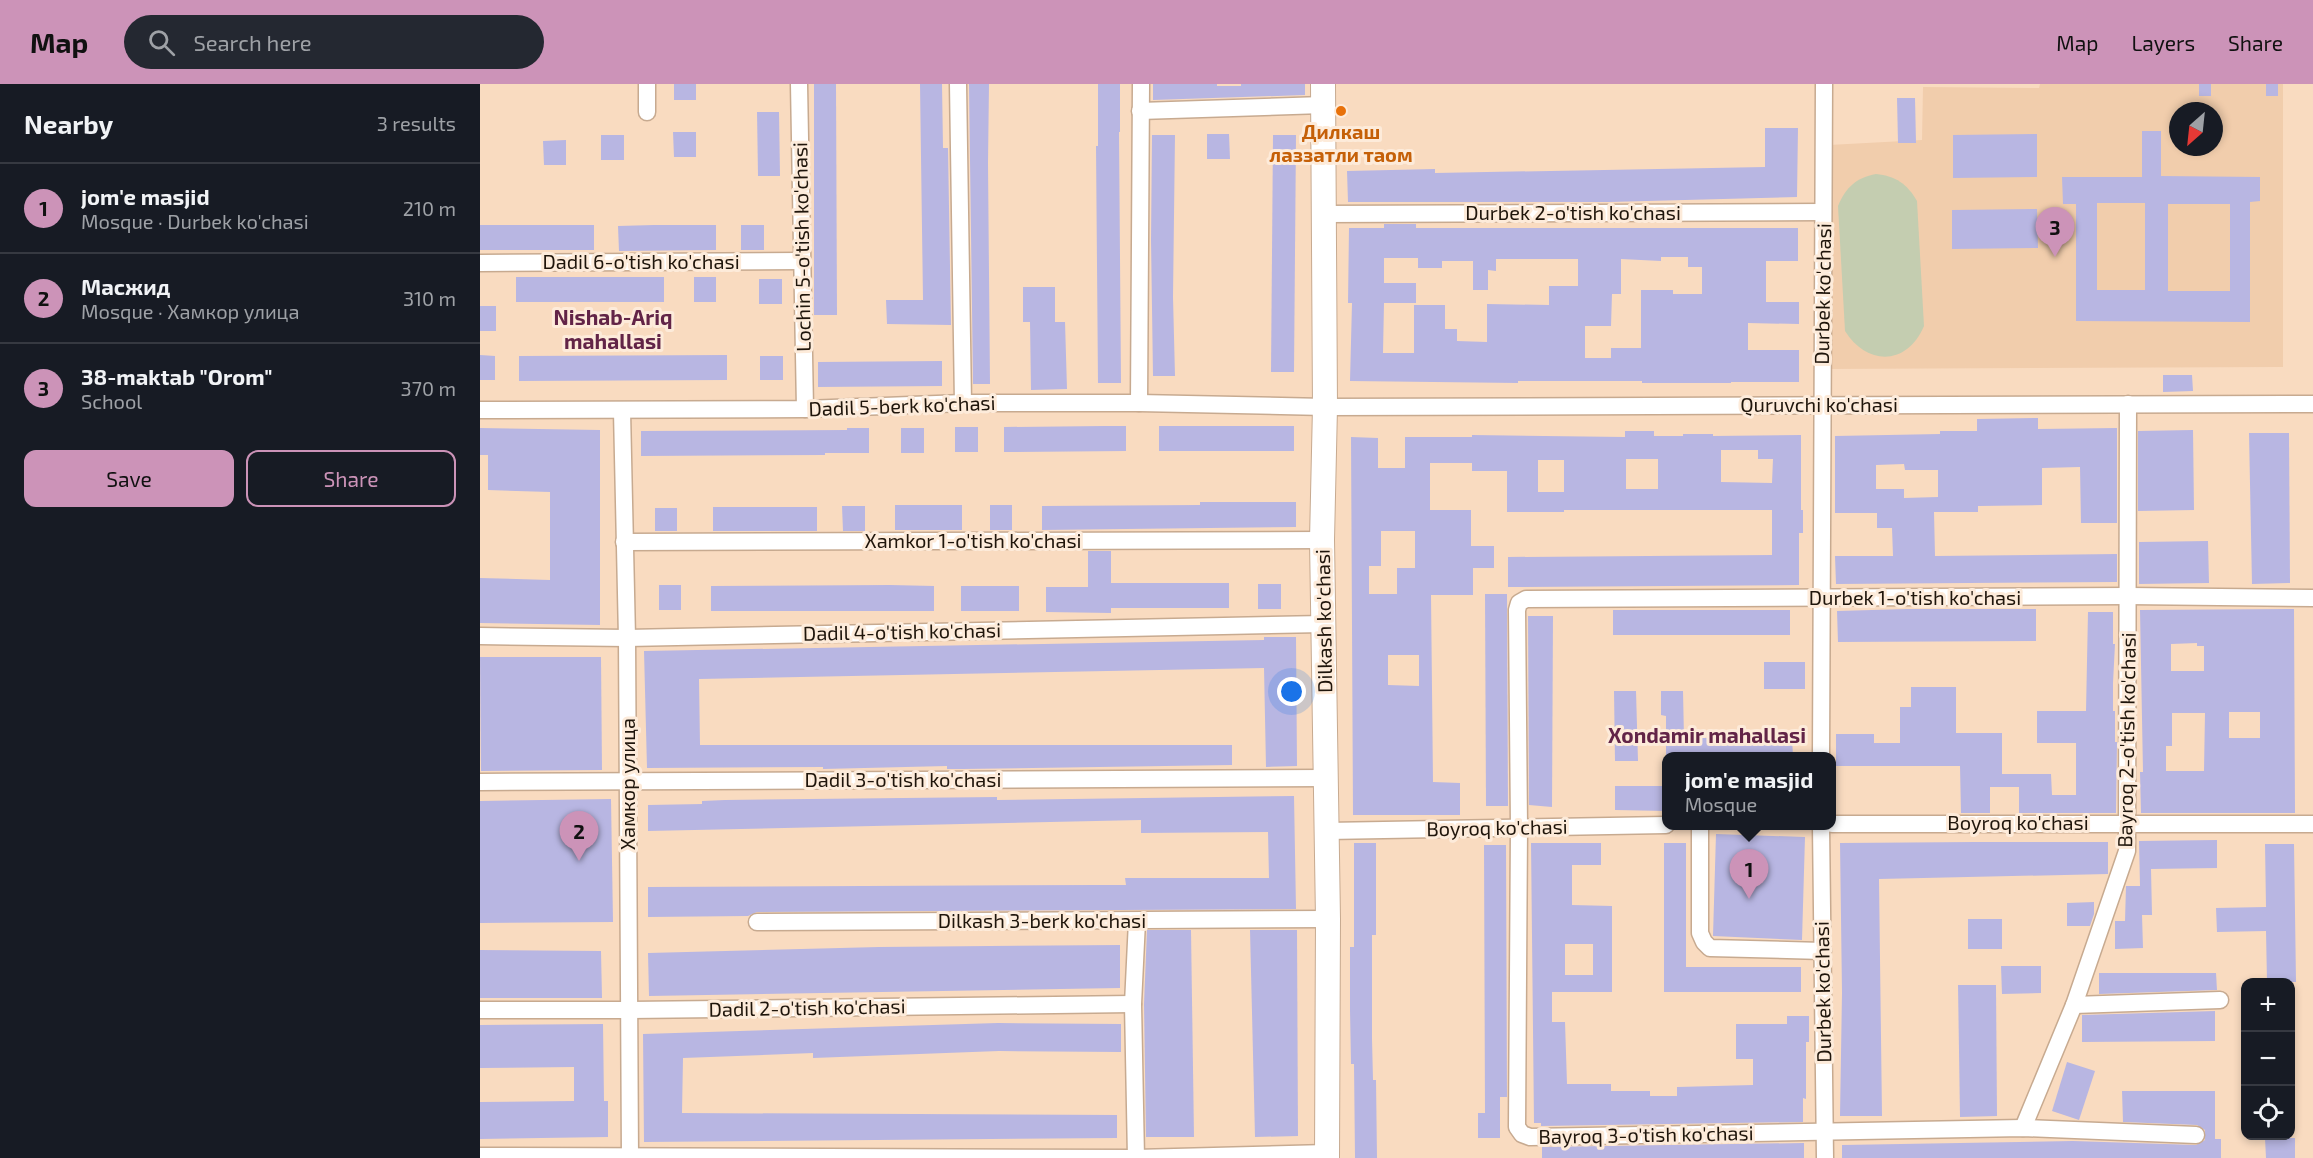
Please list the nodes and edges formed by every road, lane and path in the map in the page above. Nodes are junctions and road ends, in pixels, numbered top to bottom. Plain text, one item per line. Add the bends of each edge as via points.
1 (647, 84) edge
2 (799, 84) edge
3 (958, 84) edge
4 (1141, 84) edge
5 (1824, 84) edge
6 (1323, 94) edge
7 (1140, 111) junction
8 (647, 112) dead end
9 (1823, 212) junction
10 (1323, 214) junction
11 (802, 261) junction
12 (480, 263) edge
13 (963, 403) junction
14 (1140, 403) junction
15 (2128, 404) junction
16 (2313, 404) edge
17 (1821, 405) junction
18 (1325, 407) junction
19 (480, 410) edge
20 (805, 410) junction
21 (622, 411) junction
22 (1322, 540) junction
23 (624, 542) junction
24 (2128, 596) junction
25 (1821, 598) junction
26 (2313, 598) edge
27 (1519, 603) joint
28 (1324, 624) junction
29 (480, 636) edge
30 (627, 638) junction
31 (1821, 752) edge
32 (1325, 778) junction
33 (480, 782) edge
34 (628, 782) junction
35 (2128, 823) junction
36 (1836, 824) edge
37 (2313, 824) edge
38 (1662, 825) edge
39 (1519, 827) junction
40 (1700, 830) edge
41 (1821, 830) edge
42 (1327, 831) junction
43 (1328, 919) junction
44 (1137, 921) junction
45 (757, 922) dead end
46 (1823, 951) junction
47 (2220, 1000) dead end
48 (1133, 1004) junction
49 (2074, 1005) junction
50 (480, 1010) edge
51 (630, 1010) junction
52 (2023, 1128) junction
53 (1825, 1133) junction
54 (2196, 1135) dead end
55 (1327, 1155) edge
56 (480, 1156) edge
57 (630, 1157) edge
58 (1136, 1158) edge
59 (1825, 1158) edge

1 - 8 street
2 - 11 street, Lochin 5-o'tish ko'chasi
3 - 13 street
4 - 7 street
5 - 9 street, Durbek ko'chasi
6 - 7 street
6 - 10 street, Dilkash ko'chasi
7 - 14 street
9 - 10 street, Durbek 2-o'tish ko'chasi
9 - 17 street, Durbek ko'chasi
10 - 18 street, Dilkash ko'chasi
11 - 12 street, Dadil 6-o'tish ko'chasi
11 - 20 street, Lochin 5-o'tish ko'chasi
13 - 14 street, Dadil 5-berk ko'chasi
13 - 20 street, Dadil 5-berk ko'chasi
14 - 18 street, Dadil 5-berk ko'chasi
15 - 16 street, Quruvchi ko'chasi
15 - 17 street, Quruvchi ko'chasi
15 - 24 street, Bayroq 2-o'tish ko'chasi
17 - 18 street, Quruvchi ko'chasi
17 - 25 street, Durbek ko'chasi
18 - 22 street, Dilkash ko'chasi
19 - 21 street, Dadil 5-berk ko'chasi
20 - 21 street, Dadil 5-berk ko'chasi
21 - 23 street, Хамкор улица
22 - 23 street, Xamkor 1-o'tish ko'chasi
22 - 28 street, Dilkash ko'chasi
23 - 30 street, Хамкор улица
24 - 25 street, Durbek 1-o'tish ko'chasi
24 - 26 street, Durbek 1-o'tish ko'chasi
24 - 35 street, Bayroq 2-o'tish ko'chasi
25 - 27 street, Durbek 1-o'tish ko'chasi via 1526,598
25 - 31 street, Durbek ko'chasi
27 - 39 street, Bayroq 3-o'tish ko'chasi
28 - 30 street, Dadil 4-o'tish ko'chasi
28 - 32 street, Dilkash ko'chasi
29 - 30 street, Dadil 4-o'tish ko'chasi
30 - 34 street, Хамкор улица
32 - 34 street, Dadil 3-o'tish ko'chasi
32 - 42 street, Dilkash ko'chasi
33 - 34 street, Dadil 3-o'tish ko'chasi
34 - 51 street, Хамкор улица
35 - 36 street, Boyroq ko'chasi
35 - 37 street, Boyroq ko'chasi
35 - 49 street, Bayroq 2-o'tish ko'chasi via 2127,851
38 - 39 street, Boyroq ko'chasi
39 - 42 street, Boyroq ko'chasi
39 - 53 street, Bayroq 3-o'tish ko'chasi via 1517,1127 1522,1134 1530,1137
40 - 46 street via 1700,933 1710,948
41 - 46 street, Durbek ko'chasi
42 - 43 street, Dilkash ko'chasi
43 - 44 street, Dilkash 3-berk ko'chasi
43 - 55 street, Dilkash ko'chasi
44 - 45 street, Dilkash 3-berk ko'chasi
44 - 48 street
46 - 53 street, Durbek ko'chasi
47 - 49 street
48 - 51 street, Dadil 2-o'tish ko'chasi
48 - 58 street
49 - 52 street, Bayroq 2-o'tish ko'chasi
50 - 51 street, Dadil 2-o'tish ko'chasi
51 - 57 street, Хамкор улица
52 - 53 street, Bayroq 3-o'tish ko'chasi
52 - 54 street, Bayroq 3-o'tish ko'chasi
53 - 59 street, Durbek ko'chasi
55 - 58 street
56 - 57 street
57 - 58 street

